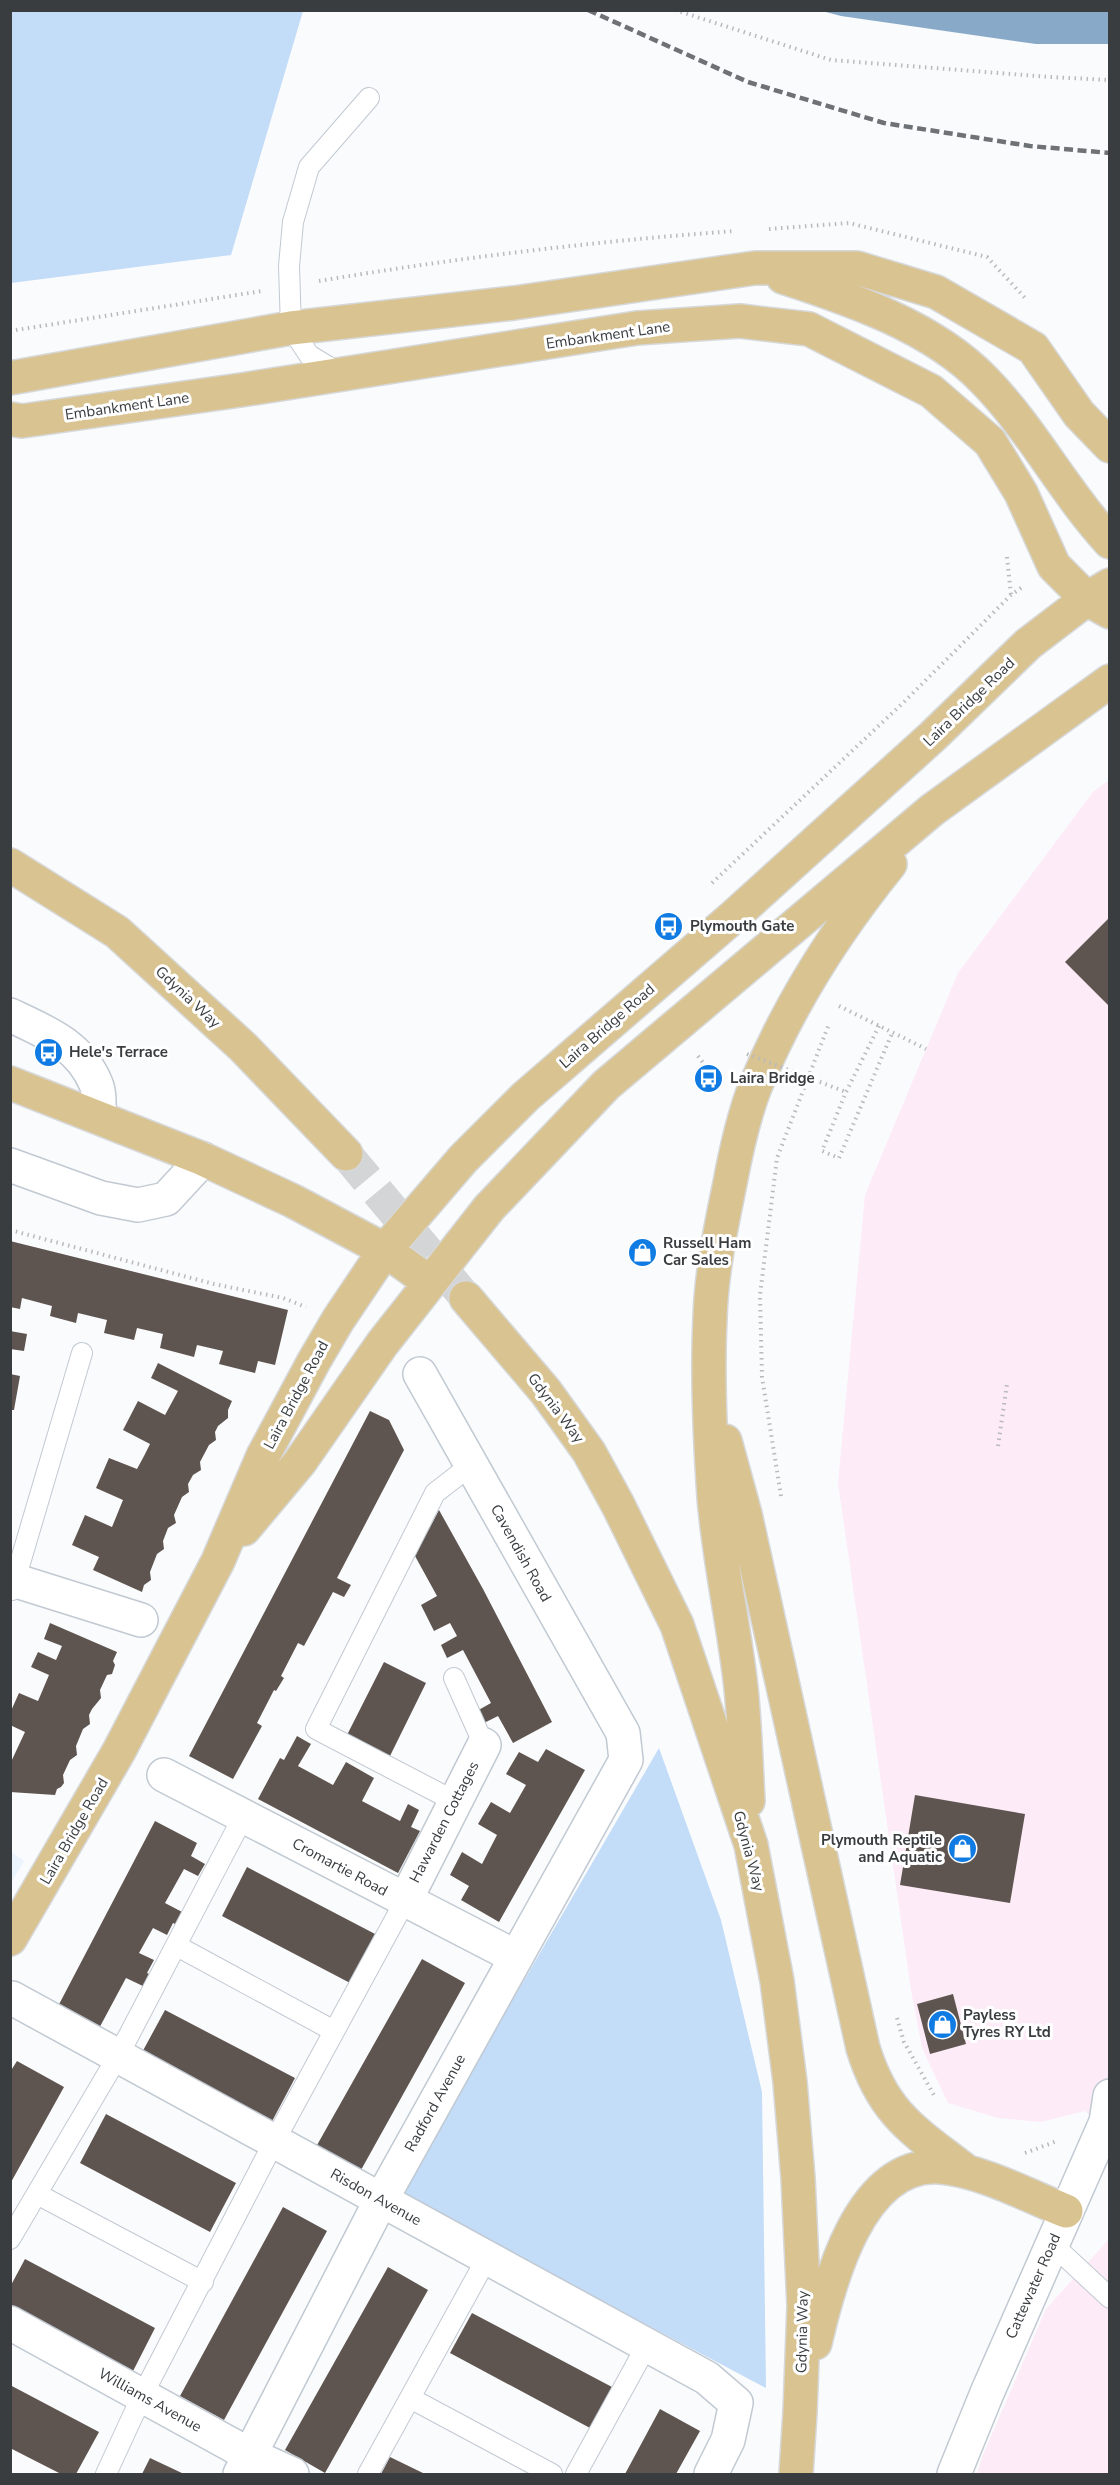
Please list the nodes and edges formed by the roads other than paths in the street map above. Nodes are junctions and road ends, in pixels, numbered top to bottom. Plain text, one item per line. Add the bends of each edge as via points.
1 (369, 98) dead end
2 (755, 268) junction
3 (291, 328) junction
4 (342, 375) junction
5 (10, 378) edge
6 (10, 419) edge
7 (1110, 446) edge
8 (1110, 542) edge
9 (1102, 599) edge
10 (1110, 681) edge
11 (933, 810) junction
12 (10, 865) edge
13 (10, 1015) edge
14 (10, 1083) edge
15 (99, 1117) junction
16 (346, 1154) tunnel mouth
17 (202, 1159) junction
18 (10, 1165) edge
19 (385, 1250) junction
20 (429, 1282) junction
21 (466, 1298) tunnel mouth
22 (82, 1353) dead end
23 (420, 1374) dead end
24 (709, 1381) junction
25 (471, 1465) junction
26 (218, 1561) junction
27 (12, 1584) edge
28 (141, 1620) dead end
29 (454, 1678) dead end
30 (623, 1733) joint
31 (484, 1744) joint
32 (164, 1775) dead end
33 (454, 1801) junction
34 (243, 1816) junction
35 (751, 1845) junction
36 (405, 1900) junction
37 (10, 1939) edge
38 (177, 1946) junction
39 (516, 1957) junction
40 (12, 1998) edge
41 (334, 2031) junction
42 (118, 2056) junction
43 (1108, 2113) edge
44 (274, 2142) junction
45 (966, 2171) junction
46 (37, 2194) junction
47 (381, 2200) junction
48 (1066, 2211) junction
49 (10, 2240) edge
50 (1052, 2244) junction
51 (487, 2258) junction
52 (203, 2282) junction
53 (1110, 2298) edge
54 (10, 2323) edge
55 (647, 2345) junction
56 (142, 2396) junction
57 (410, 2398) junction
58 (800, 2412) junction
59 (245, 2465) edge
60 (106, 2475) edge
61 (292, 2475) edge
62 (368, 2475) edge
63 (552, 2475) edge
64 (576, 2475) edge
65 (711, 2475) edge
66 (796, 2475) edge
67 (954, 2475) edge

1 - 3 lane via 309,167 293,222 289,266
2 - 3 main road via 514,303
2 - 7 main road via 857,268 936,292 1033,348 1079,414
2 - 8 main road via 875,310 945,348 984,379 1040,449 1084,514
3 - 4 lane via 309,356
3 - 5 main road
4 - 6 main road, Embankment Lane via 22,421
4 - 9 main road, Embankment Lane via 637,328 740,321 809,329 931,391 990,442 1021,493 1054,566
9 - 19 main road, Laira Bridge Road via 1028,644 742,909 525,1097 463,1159
10 - 11 main road, Laira Bridge Road
11 - 20 main road, Laira Bridge Road via 606,1085 489,1208
11 - 24 main road via 858,902 812,972 754,1089 722,1218 710,1317
12 - 16 main road, Gdynia Way via 117,932 243,1047
13 - 15 street via 58,1037 80,1059 97,1086
14 - 15 main road
15 - 17 main road
17 - 18 street via 166,1199 138,1205 101,1198
17 - 19 main road
19 - 20 main road
19 - 26 main road, Laira Bridge Road via 338,1320 263,1456
20 - 26 main road, Laira Bridge Road via 300,1462
21 - 35 main road, Gdynia Way via 546,1392 589,1452 618,1505 677,1625
22 - 27 lane
23 - 25 street, Cavendish Road
24 - 35 main road via 714,1496 741,1688
24 - 45 main road via 745,1514 872,2077 888,2104 911,2128
25 - 30 street, Cavendish Road
25 - 33 lane via 435,1493 316,1729
26 - 37 main road, Laira Bridge Road via 119,1751
27 - 28 street
29 - 31 lane
30 - 39 street, Radford Avenue via 626,1760
31 - 33 street, Hawarden Cottages
32 - 34 street, Cromartie Road
33 - 36 street, Hawarden Cottages
34 - 36 street, Cromartie Road
34 - 38 lane
35 - 58 main road, Gdynia Way via 777,1981 790,2082 804,2306
36 - 39 street, Cromartie Road
36 - 41 lane
38 - 41 lane
38 - 42 lane
39 - 47 street, Radford Avenue
40 - 42 street, Risdon Avenue
41 - 44 lane
42 - 44 street, Risdon Avenue
42 - 46 lane
43 - 48 street, Cattewater Road
44 - 47 street, Risdon Avenue
44 - 52 lane
45 - 48 main road
45 - 58 main road via 938,2167 898,2175 881,2188 861,2215 845,2247 821,2319
46 - 49 lane
46 - 52 lane
47 - 51 street, Risdon Avenue
47 - 59 street, Radford Avenue
48 - 50 street, Cattewater Road
50 - 53 lane
50 - 67 street, Cattewater Road
51 - 55 street, Risdon Avenue
51 - 57 lane
52 - 56 lane
54 - 56 street, Williams Avenue
55 - 64 lane
55 - 65 street, Risdon Avenue via 707,2378 736,2403 728,2439
56 - 59 street, Williams Avenue
56 - 60 lane
57 - 62 lane
57 - 63 lane
58 - 66 main road, Gdynia Way
59 - 61 street, Williams Avenue

